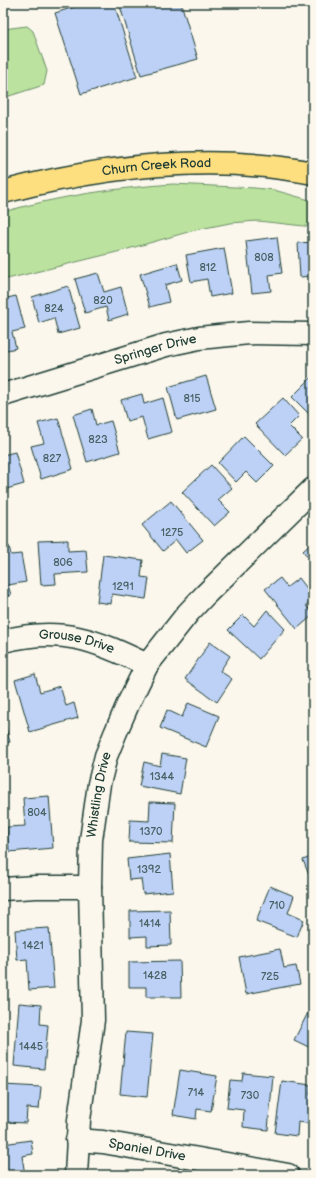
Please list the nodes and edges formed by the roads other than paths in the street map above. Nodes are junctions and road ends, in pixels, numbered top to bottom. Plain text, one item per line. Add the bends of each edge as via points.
1 (313, 173) edge
2 (3, 192) edge
3 (313, 334) edge
4 (3, 395) edge
5 (313, 489) edge
6 (3, 641) edge
7 (147, 665) junction
8 (90, 887) junction
9 (3, 889) edge
10 (77, 1140) junction
11 (76, 1175) edge
12 (288, 1175) edge

1 - 2 main road, Churn Creek Road via 250,165 170,164 74,176
3 - 4 street, Springer Drive via 249,333 199,338
5 - 7 street, Whistling Drive via 188,613
6 - 7 street, Grouse Drive via 36,634 70,636 100,644
7 - 8 street, Whistling Drive via 121,718 102,770 91,840
8 - 9 street
8 - 10 street, Whistling Drive via 93,1020
10 - 11 street, Whistling Drive
10 - 12 street, Spaniel Drive via 103,1142

